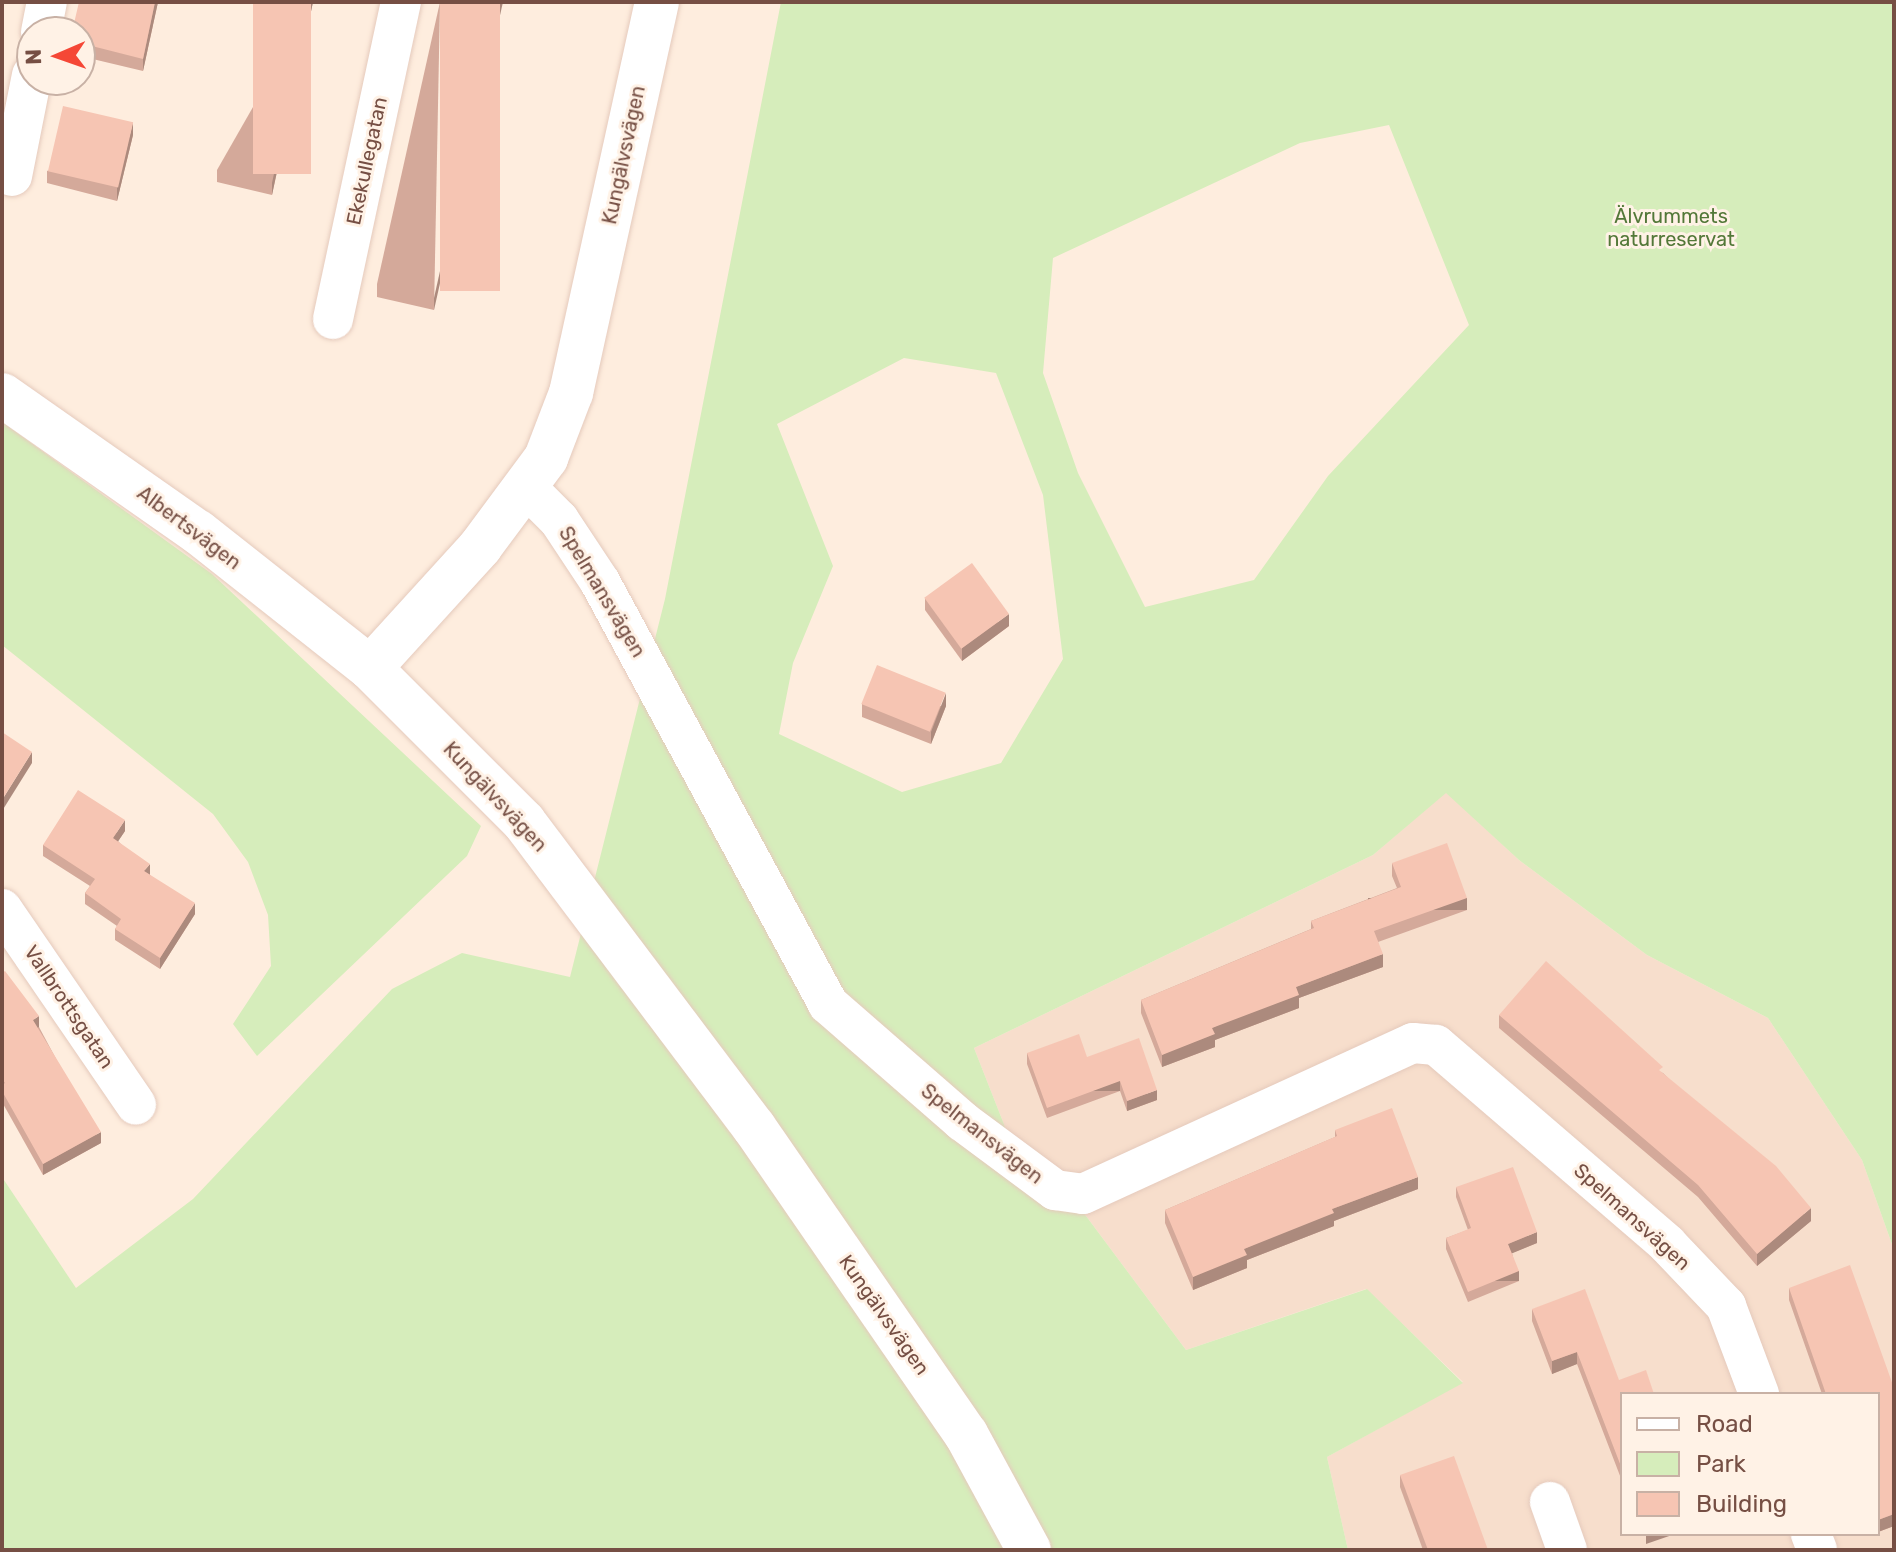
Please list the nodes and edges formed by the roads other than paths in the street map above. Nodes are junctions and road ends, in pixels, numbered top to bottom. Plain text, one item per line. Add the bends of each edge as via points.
1 (401, 2) edge
2 (657, 2) edge
3 (28, 96) edge
4 (12, 176) dead end
5 (333, 319) dead end
6 (2, 395) edge
7 (528, 489) junction
8 (370, 668) junction
9 (2, 909) edge
10 (136, 1105) dead end
11 (1758, 1392) edge
12 (1550, 1502) dead end
13 (1029, 1550) edge
14 (1567, 1550) edge

1 - 5 street, Ekekullegatan
2 - 7 street, Kungälvsvägen via 571,393
3 - 4 street
6 - 8 street, Albertsvägen via 198,532
7 - 8 street, Kungälvsvägen
7 - 11 street, Spelmansvägen via 559,520 600,582 828,1004 962,1121 1055,1190 1083,1194 1413,1043 1436,1045 1667,1244 1726,1306
8 - 13 street, Kungälvsvägen via 524,822 754,1127 966,1434
9 - 10 street, Vallbrottsgatan
12 - 14 street

